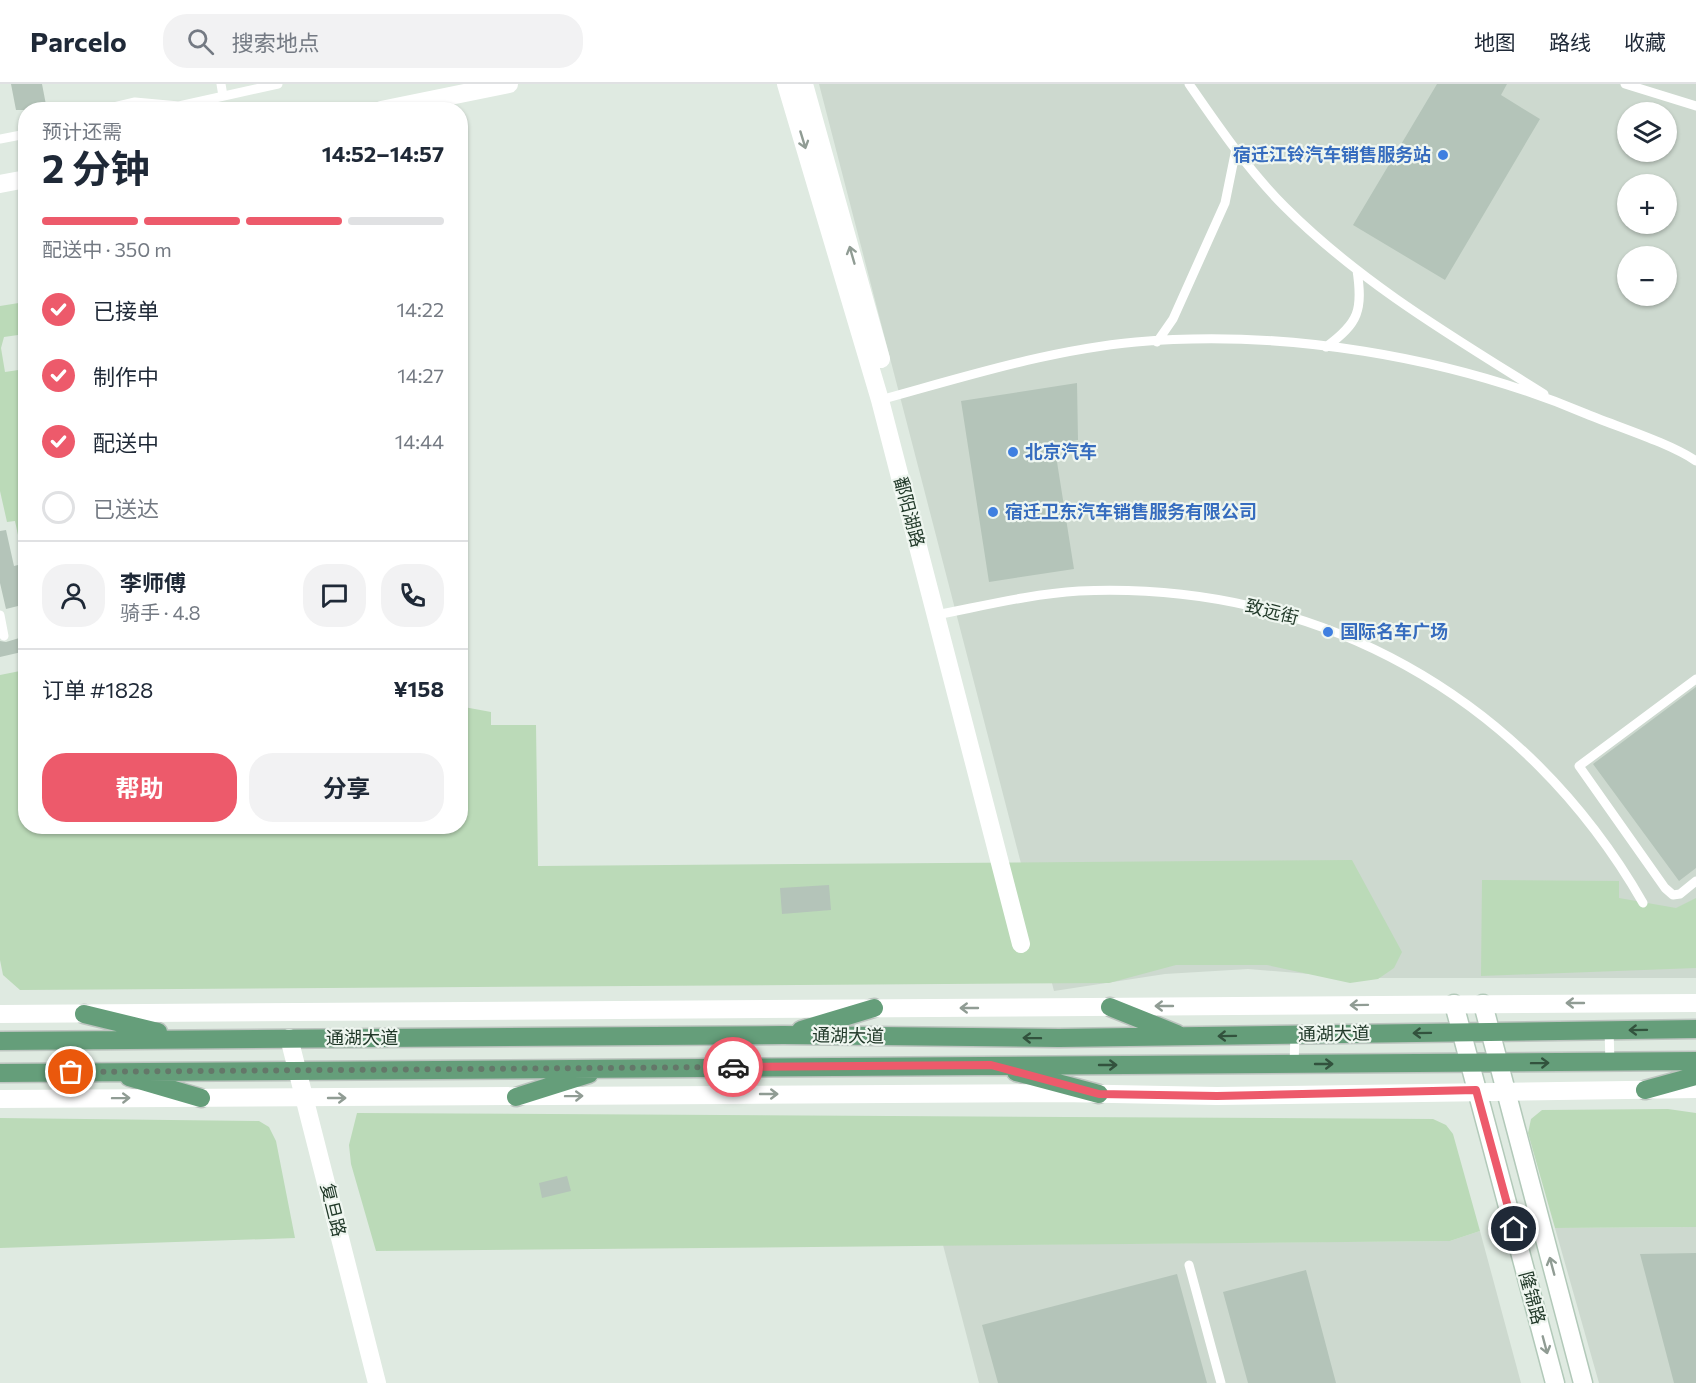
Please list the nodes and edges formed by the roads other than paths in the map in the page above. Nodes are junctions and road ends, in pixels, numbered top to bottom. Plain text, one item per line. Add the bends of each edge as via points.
1 (221, 84) edge
2 (278, 84) edge
3 (508, 84) edge
4 (786, 84) edge
5 (804, 84) edge
6 (1189, 84) edge
7 (1625, 84) edge
8 (224, 96) junction
9 (197, 102) edge
10 (420, 102) edge
11 (1696, 106) edge
12 (18, 136) edge
13 (0, 139) edge
14 (1236, 149) junction
15 (18, 181) edge
16 (0, 184) edge
17 (1357, 270) junction
18 (1157, 342) junction
19 (1326, 347) junction
20 (886, 399) junction
21 (1556, 402) junction
22 (1694, 459) edge
23 (942, 614) junction
24 (0, 615) edge
25 (4, 636) dead end
26 (1696, 679) edge
27 (1696, 881) edge
28 (1643, 903) dead end
29 (1027, 942) dead end
30 (1696, 1003) edge
31 (1454, 1004) junction
32 (1483, 1004) junction
33 (1110, 1006) junction
34 (874, 1008) junction
35 (0, 1013) edge
36 (84, 1014) junction
37 (1696, 1029) edge
38 (1609, 1030) junction
39 (1490, 1031) junction
40 (1460, 1032) junction
41 (783, 1035) junction
42 (1294, 1035) junction
43 (1184, 1036) junction
44 (183, 1038) junction
45 (289, 1038) junction
46 (0, 1041) edge
47 (1696, 1061) edge
48 (1610, 1062) junction
49 (1469, 1063) junction
50 (1498, 1063) junction
51 (1294, 1064) junction
52 (991, 1065) junction
53 (609, 1068) junction
54 (297, 1070) junction
55 (116, 1072) junction
56 (0, 1073) edge
57 (1696, 1076) edge
58 (1696, 1089) edge
59 (1476, 1090) junction
60 (1506, 1090) junction
61 (1645, 1090) junction
62 (1099, 1094) junction
63 (516, 1097) junction
64 (201, 1098) junction
65 (304, 1098) junction
66 (0, 1099) edge
67 (1189, 1265) dead end
68 (377, 1383) edge
69 (1221, 1383) edge
70 (1555, 1383) edge
71 (1583, 1383) edge

1 - 8 lane
2 - 8 lane
3 - 10 street
4 -> 20 street, 鄱阳湖路
20 -> 5 street, 鄱阳湖路
6 - 14 lane
7 - 11 lane
8 - 9 lane
12 - 13 lane
14 - 17 lane via 1284,206
14 - 18 lane via 1225,203 1173,319
15 - 16 street
17 - 19 lane via 1361,296 1357,318 1346,333
17 - 21 lane via 1413,313
18 - 19 lane via 1211,340
18 - 20 lane via 1040,357
19 - 21 lane via 1448,367
20 - 23 street, 鄱阳湖路
21 - 22 lane
23 - 28 lane, 致远街 via 1077,591 1119,591 1251,605 1328,628 1409,668 1515,741 1588,819
23 - 29 street, 鄱阳湖路
24 - 25 lane
26 - 27 lane via 1579,765 1665,888 1673,895 1680,894
30 -> 32 street
31 - 32 street
31 -> 33 street
31 - 40 street, 隆锦路
32 - 39 street, 隆锦路
33 -> 34 street
33 - 43 main road
34 - 36 street
34 - 41 main road
35 - 36 street
36 - 44 main road
37 -> 38 main road, 通湖大道
38 - 39 main road, 通湖大道
38 - 48 lane
39 - 40 main road, 通湖大道
39 - 50 street, 隆锦路
40 -> 42 main road, 通湖大道
40 - 49 street, 隆锦路
43 -> 41 main road, 通湖大道
41 - 45 main road, 通湖大道
42 -> 43 main road, 通湖大道
42 - 51 lane
44 - 45 main road, 通湖大道
44 - 46 main road, 通湖大道
45 - 54 street, 复旦路
47 - 48 main road, 通湖大道
50 -> 48 main road, 通湖大道
49 - 50 main road, 通湖大道
51 -> 49 main road, 通湖大道
49 - 59 street, 隆锦路
50 - 60 street, 隆锦路
52 -> 51 main road, 通湖大道
52 - 53 main road, 通湖大道
52 - 62 main road
53 - 54 main road, 通湖大道
53 - 63 main road
54 - 55 main road, 通湖大道
54 - 65 street, 复旦路
55 - 56 main road, 通湖大道
55 - 64 main road
57 - 61 main road
58 - 61 street
59 - 60 street
59 - 62 street via 1217,1096
59 -> 70 street, 隆锦路
60 - 61 street
71 -> 60 street, 隆锦路
63 -> 62 street
65 -> 63 street
64 - 65 street
66 -> 64 street
65 - 68 street, 复旦路
67 - 69 lane

